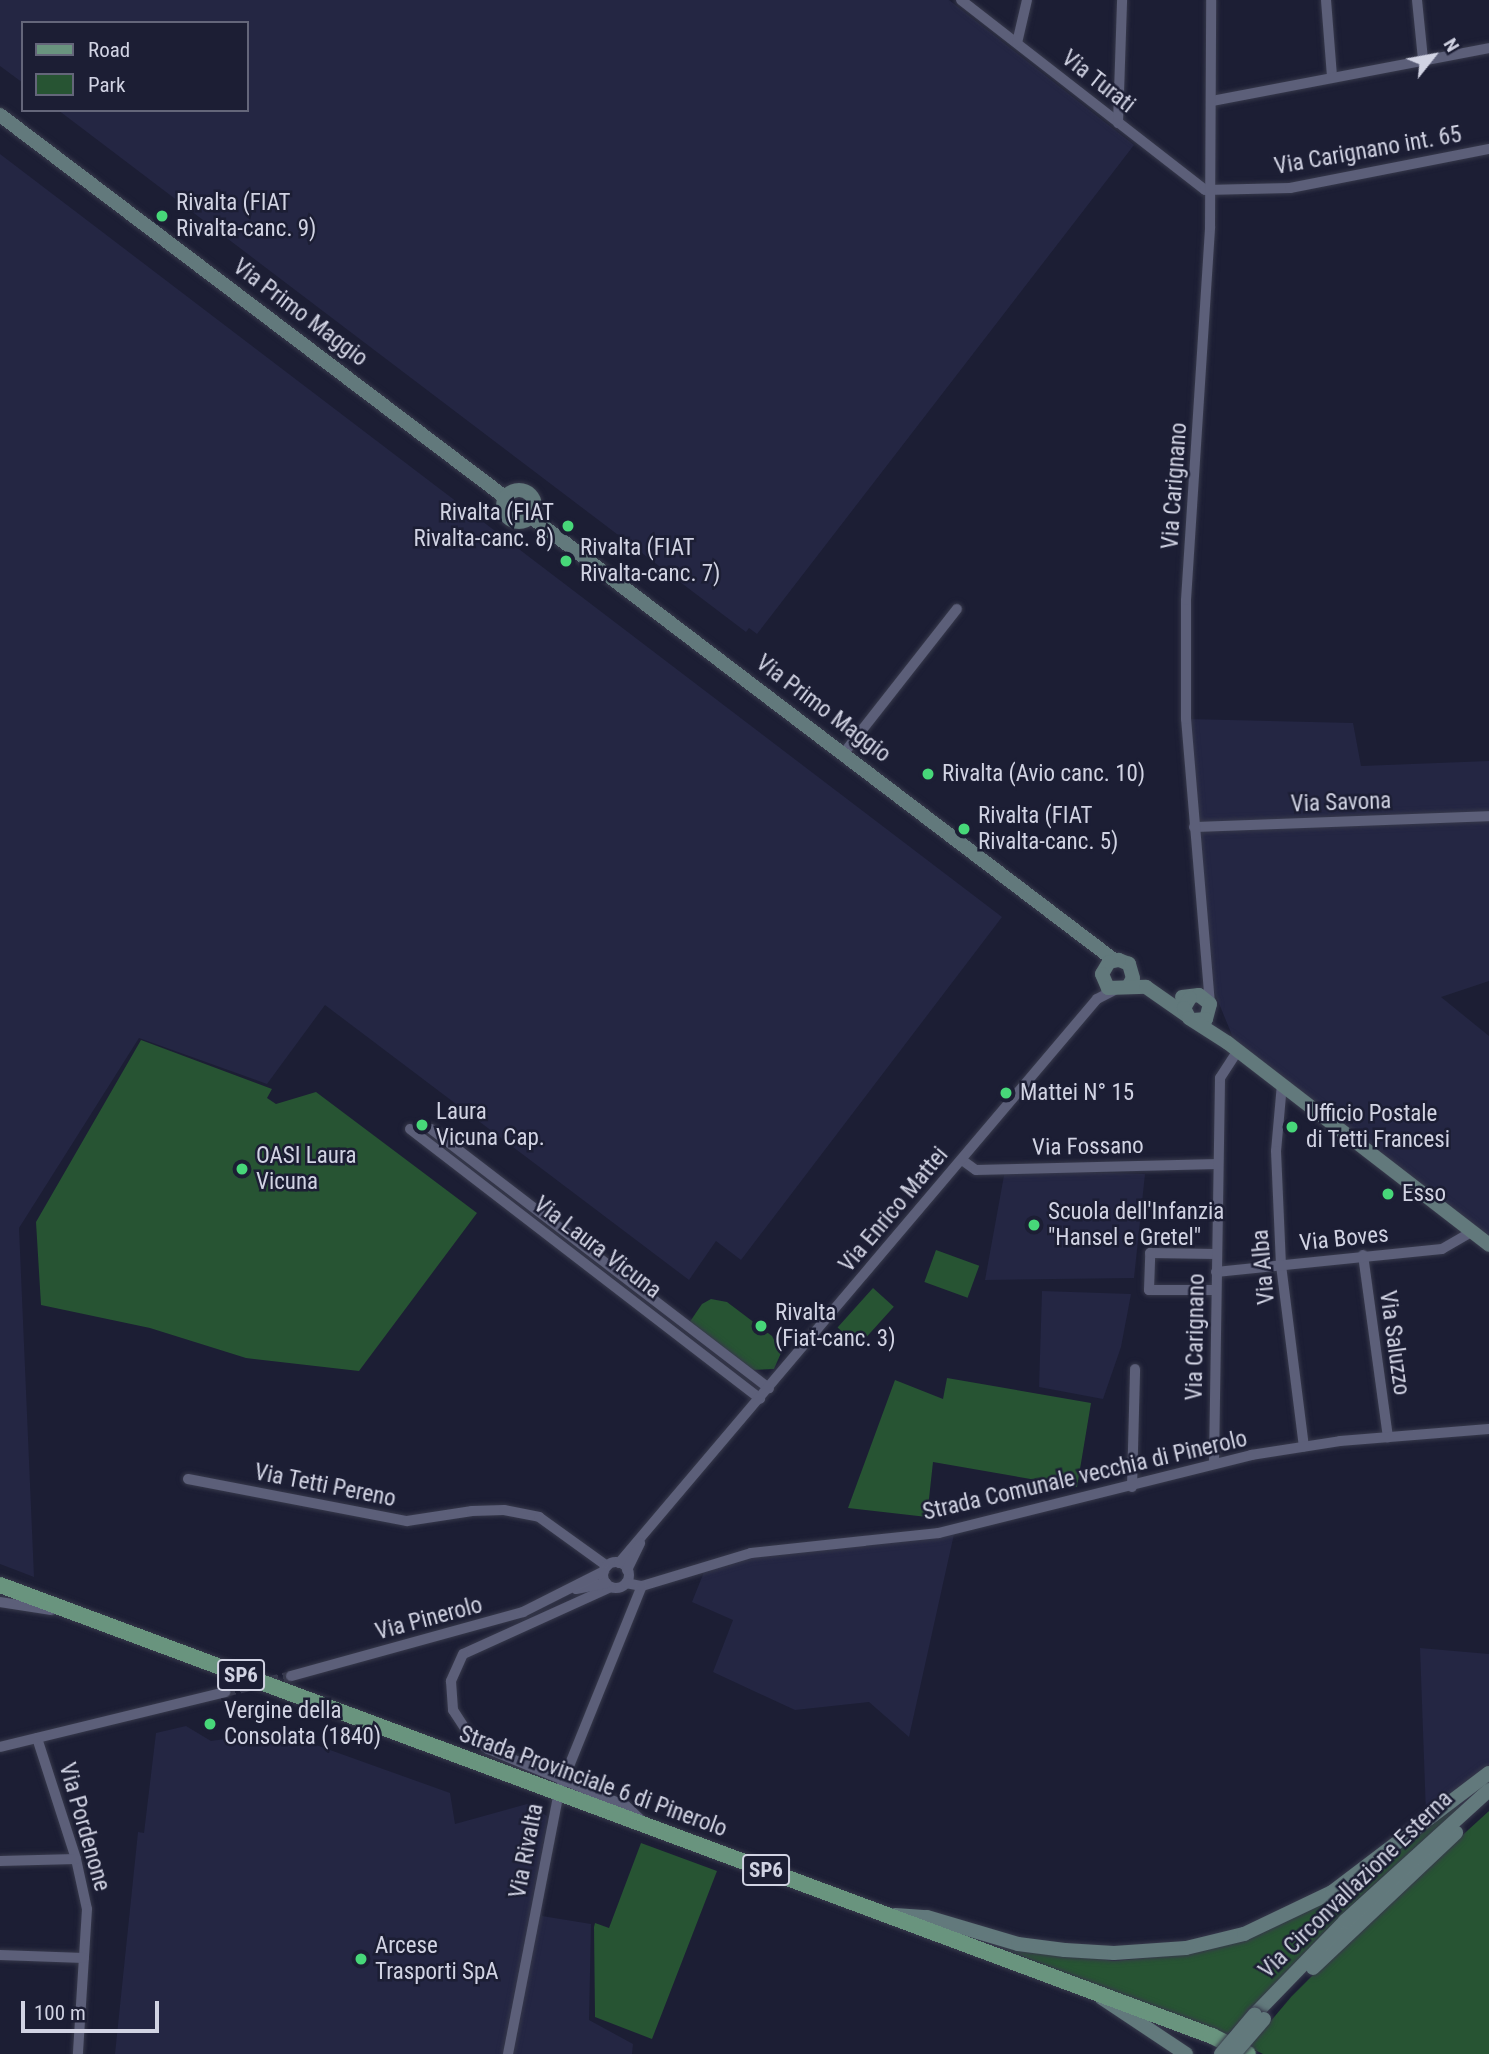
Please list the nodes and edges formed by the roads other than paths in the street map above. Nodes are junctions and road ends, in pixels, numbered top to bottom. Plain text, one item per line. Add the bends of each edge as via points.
1 (961, 0) edge
2 (1027, 0) edge
3 (1122, 0) edge
4 (1211, 0) edge
5 (1326, 0) edge
6 (1417, 0) edge
7 (1017, 43) junction
8 (1489, 48) edge
9 (1423, 59) junction
10 (1332, 77) junction
11 (1212, 102) junction
12 (0, 115) edge
13 (1118, 123) junction
14 (1489, 149) edge
15 (1212, 191) junction
16 (506, 498) junction
17 (531, 517) junction
18 (957, 609) dead end
19 (844, 753) junction
20 (1489, 816) edge
21 (1194, 827) junction
22 (1106, 969) junction
23 (1133, 972) junction
24 (1206, 974) junction
25 (1128, 987) junction
26 (1113, 991) junction
27 (1190, 998) junction
28 (1097, 999) junction
29 (1210, 1008) junction
30 (1189, 1018) junction
31 (1233, 1046) junction
32 (1282, 1084) junction
33 (410, 1129) dead end
34 (431, 1129) dead end
35 (962, 1160) junction
36 (1218, 1164) junction
37 (1472, 1231) junction
38 (1489, 1245) edge
39 (1216, 1254) junction
40 (1363, 1255) junction
41 (1281, 1265) junction
42 (1216, 1272) junction
43 (1216, 1290) junction
44 (1135, 1369) dead end
45 (769, 1388) junction
46 (760, 1399) junction
47 (1489, 1429) edge
48 (1388, 1437) junction
49 (1304, 1447) junction
50 (1213, 1462) junction
51 (188, 1479) dead end
52 (1132, 1487) junction
53 (605, 1568) junction
54 (625, 1573) junction
55 (647, 1584) junction
56 (0, 1585) edge
57 (608, 1585) junction
58 (572, 1590) junction
59 (0, 1602) edge
60 (78, 1614) junction
61 (291, 1675) tunnel mouth
62 (225, 1692) tunnel mouth
63 (37, 1738) junction
64 (0, 1748) edge
65 (1489, 1773) edge
66 (562, 1785) junction
67 (1489, 1790) edge
68 (1489, 1803) edge
69 (76, 1858) junction
70 (0, 1861) edge
71 (884, 1914) junction
72 (0, 1955) edge
73 (84, 1958) junction
74 (1096, 1993) junction
75 (1259, 2017) junction
76 (78, 2054) edge
77 (508, 2054) edge
78 (1185, 2054) edge
79 (1221, 2054) edge
80 (1234, 2054) edge
81 (1248, 2054) edge

1 - 7 street, Via Turati
2 - 7 street
3 - 13 street
4 - 11 street, Via Carignano
5 - 10 street
6 - 9 street
7 - 13 street, Via Turati
8 - 9 street
9 - 10 street
10 - 11 street
11 - 15 street, Via Carignano
12 - 16 main road, Via Primo Maggio
13 - 15 street, Via Turati
14 - 15 street, Via Carignano int. 65 via 1290,188
15 - 21 street, Via Carignano via 1186,600 1186,719
16 - 17 main road via 503,506 508,518 519,522
16 - 17 main road via 514,491 529,494 535,507
17 - 19 main road, Via Primo Maggio
18 - 19 street
19 - 22 main road, Via Primo Maggio via 1088,938
20 - 21 street, Via Savona
21 - 24 street, Via Carignano
22 - 23 main road via 1125,961
22 - 26 main road
22 - 28 street, Via Enrico Mattei
23 - 25 main road
23 - 27 main road via 1177,996
24 - 27 street
24 - 29 street, Via Carignano
25 - 26 main road
25 - 30 main road via 1146,987
26 - 28 street, Via Enrico Mattei
27 - 29 main road via 1203,997
27 - 30 main road
28 - 35 street, Via Enrico Mattei
29 - 30 main road via 1202,1020
29 - 31 main road
30 - 31 main road
31 - 32 main road
31 - 36 street, Via Carignano via 1220,1078
32 - 37 main road
32 - 41 street, Via Alba via 1276,1150
33 - 46 street, Via Laura Vicuna
34 - 45 street, Via Laura Vicuna
35 - 36 street, Via Fossano via 976,1170
35 - 45 street, Via Enrico Mattei
36 - 39 street, Via Carignano
37 - 38 main road
37 - 40 street, Via Boves via 1442,1249
39 - 42 street, Via Carignano
39 - 43 street via 1150,1252 1149,1290
40 - 41 street, Via Boves
40 - 48 street, Via Saluzzo
41 - 42 street, Via Boves
41 - 49 street, Via Alba
42 - 43 street, Via Carignano
43 - 50 street, Via Carignano
44 - 52 street
45 - 46 street, Via Enrico Mattei
46 - 54 street, Via Enrico Mattei via 640,1543
47 - 48 street, Strada Comunale vecchia di Pinerolo
48 - 49 street, Strada Comunale vecchia di Pinerolo
49 - 50 street, Strada Comunale vecchia di Pinerolo
50 - 52 street, Strada Comunale vecchia di Pinerolo
51 - 53 street, Via Tetti Pereno via 407,1521 472,1511 539,1517
52 - 55 street, Strada Comunale vecchia di Pinerolo via 939,1532 751,1553
53 - 54 street, Via Pinerolo
53 - 57 street
53 - 58 street, Via Pinerolo
54 - 55 street
54 - 57 street
55 - 66 street, Via Rivalta
56 - 60 main road, Strada Provinciale 6 di Pinerolo / SP6
57 - 58 street, Via Pinerolo
57 - 66 street via 475,1645 463,1654 451,1681 453,1710 468,1733 488,1749
58 - 61 street, Via Pinerolo via 493,1622
59 - 60 street
60 - 66 main road, Strada Provinciale 6 di Pinerolo / SP6
62 - 63 street
63 - 64 street
63 - 69 street, Via Pordenone
65 - 71 main road via 1332,1892 1244,1934 1186,1948 1114,1953 1065,1950 1018,1944 927,1917
66 - 71 main road, Strada Provinciale 6 di Pinerolo / SP6 via 648,1826
66 - 77 street, Via Rivalta
67 - 75 main road, Via Circonvallazione Esterna via 1345,1921
68 - 75 main road, Via Circonvallazione Esterna
69 - 70 street
69 - 73 street, Via Pordenone via 87,1909
71 - 74 main road, Strada Provinciale 6 di Pinerolo / SP6
72 - 73 street
73 - 76 street, Via Pordenone
74 - 78 main road
74 - 81 main road, Strada Provinciale 6 di Pinerolo / SP6
75 - 79 main road, bridge
75 - 80 main road, bridge

